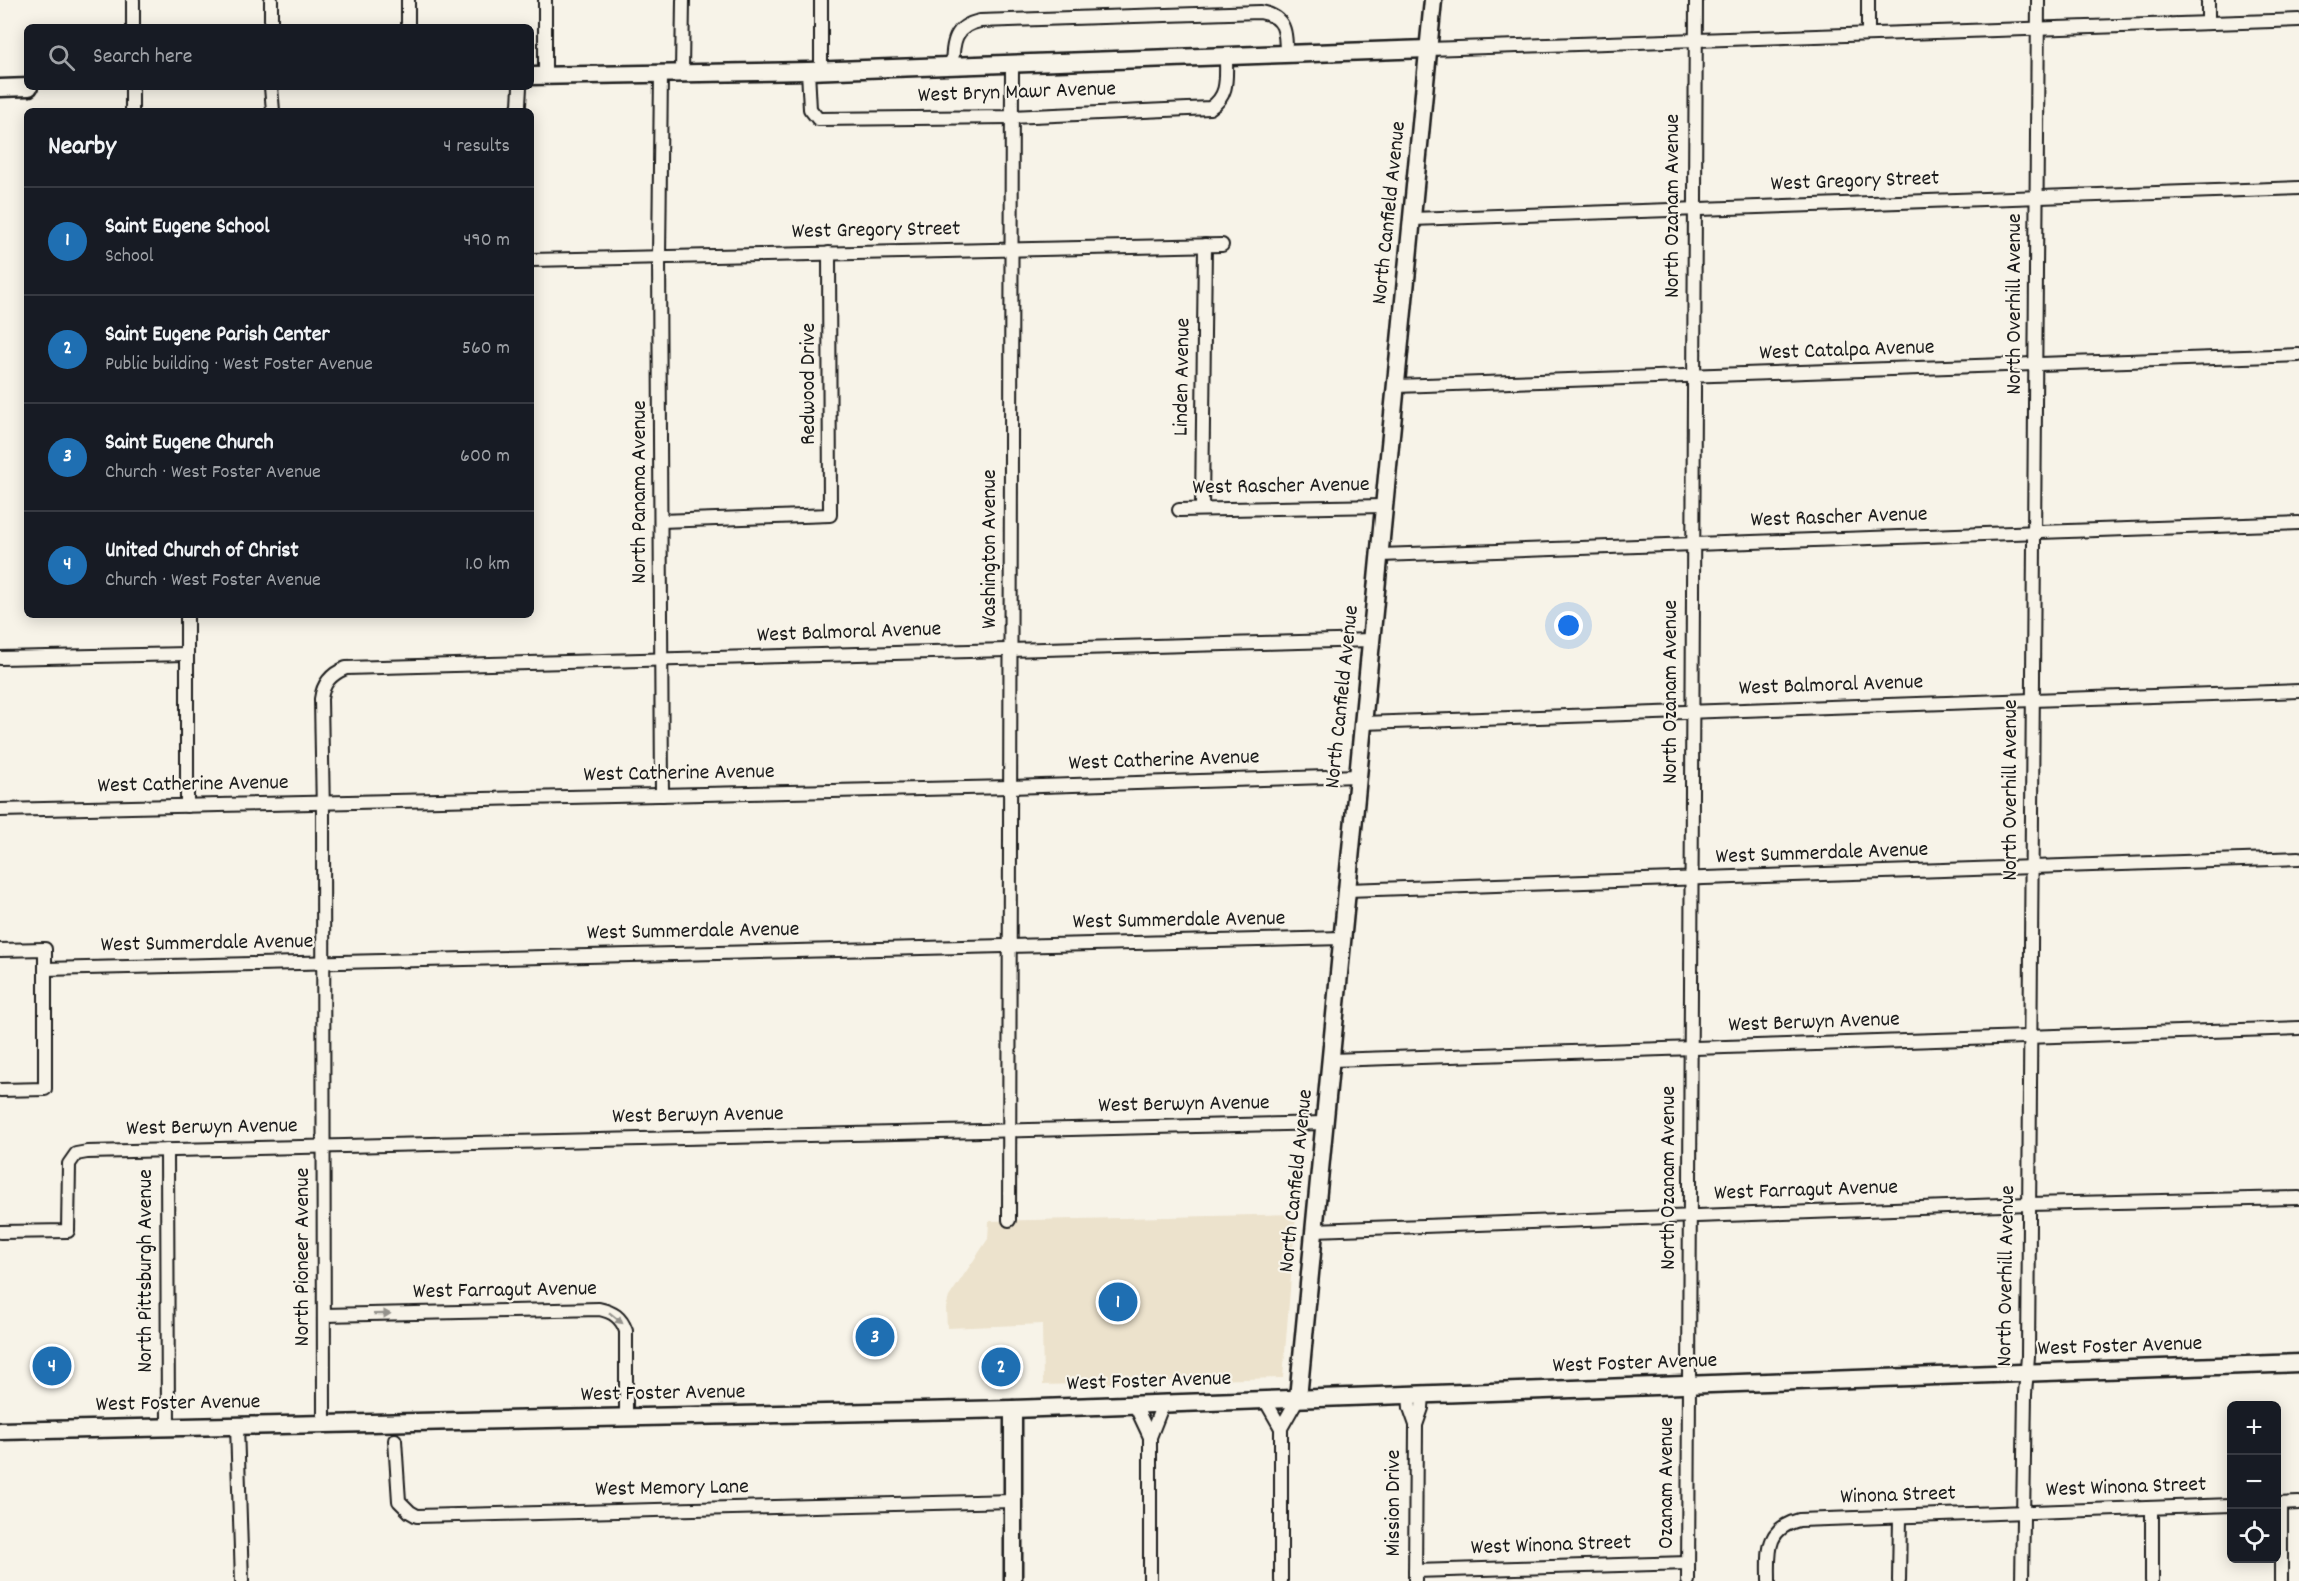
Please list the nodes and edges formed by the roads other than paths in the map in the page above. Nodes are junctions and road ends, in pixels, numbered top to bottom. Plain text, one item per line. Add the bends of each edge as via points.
1 (133, 0) edge
2 (271, 0) edge
3 (408, 0) edge
4 (545, 0) edge
5 (683, 0) edge
6 (821, 0) edge
7 (1433, 0) edge
8 (1695, 0) edge
9 (1868, 0) edge
10 (2038, 0) edge
11 (2208, 0) edge
12 (2299, 20) edge
13 (2208, 22) junction
14 (133, 24) edge
15 (271, 24) edge
16 (408, 24) edge
17 (2038, 28) junction
18 (1868, 33) junction
19 (1695, 40) junction
20 (1428, 49) junction
21 (1286, 55) junction
22 (1226, 57) junction
23 (1012, 64) junction
24 (952, 66) junction
25 (814, 70) junction
26 (682, 72) junction
27 (661, 73) junction
28 (538, 76) edge
29 (24, 87) edge
30 (0, 88) edge
31 (132, 90) edge
32 (271, 90) edge
33 (520, 90) edge
34 (132, 108) edge
35 (273, 108) edge
36 (518, 108) edge
37 (1011, 117) junction
38 (2299, 188) edge
39 (2037, 196) junction
40 (1695, 210) junction
41 (1412, 219) junction
42 (1205, 245) junction
43 (1222, 245) dead end
44 (1012, 249) junction
45 (829, 253) junction
46 (659, 257) junction
47 (534, 260) edge
48 (2299, 355) edge
49 (2036, 364) junction
50 (1694, 377) junction
51 (1396, 386) junction
52 (1384, 506) junction
53 (1179, 510) dead end
54 (1202, 510) junction
55 (661, 521) junction
56 (2299, 523) edge
57 (2034, 532) junction
58 (1693, 544) junction
59 (1380, 555) junction
60 (187, 618) edge
61 (1371, 640) junction
62 (1010, 650) junction
63 (187, 654) junction
64 (0, 658) edge
65 (662, 659) junction
66 (2299, 691) edge
67 (2033, 701) junction
68 (1692, 712) junction
69 (1364, 723) junction
70 (1358, 776) junction
71 (1010, 787) junction
72 (662, 795) junction
73 (322, 804) junction
74 (187, 806) junction
75 (0, 810) edge
76 (2299, 858) edge
77 (2032, 868) junction
78 (1691, 879) junction
79 (1347, 890) junction
80 (1343, 938) junction
81 (1010, 946) junction
82 (0, 950) edge
83 (323, 962) junction
84 (45, 969) junction
85 (2299, 1028) edge
86 (2030, 1036) junction
87 (1690, 1048) junction
88 (1331, 1060) junction
89 (0, 1090) edge
90 (1325, 1123) junction
91 (1009, 1129) junction
92 (324, 1146) junction
93 (167, 1150) junction
94 (2299, 1198) edge
95 (2029, 1204) junction
96 (1689, 1216) junction
97 (1009, 1220) dead end
98 (1314, 1230) junction
99 (0, 1232) edge
100 (324, 1315) junction
101 (2299, 1363) edge
102 (2026, 1372) junction
103 (1688, 1384) junction
104 (1416, 1394) junction
105 (1298, 1398) junction
106 (1265, 1400) junction
107 (1163, 1404) junction
108 (1135, 1405) junction
109 (1013, 1409) junction
110 (626, 1417) junction
111 (324, 1424) junction
112 (237, 1426) junction
113 (168, 1427) junction
114 (1281, 1428) junction
115 (0, 1431) edge
116 (1150, 1437) junction
117 (395, 1440) dead end
118 (1013, 1501) junction
119 (2299, 1503) edge
120 (2281, 1504) edge
121 (2227, 1506) edge
122 (2152, 1508) junction
123 (2279, 1509) edge
124 (2023, 1512) junction
125 (1900, 1517) junction
126 (1688, 1563) junction
127 (1415, 1576) edge
128 (242, 1581) edge
129 (1013, 1581) edge
130 (1150, 1581) edge
131 (1281, 1581) edge
132 (1688, 1581) edge
133 (1769, 1581) edge
134 (1899, 1581) edge
135 (2022, 1581) edge
136 (2152, 1581) edge
137 (2281, 1581) edge

1 - 14 street
2 - 15 street
3 - 16 street
4 - 28 street
5 - 26 street
6 - 25 street
7 - 20 street, North Canfield Avenue
8 - 19 street, North Ozanam Avenue
9 - 18 street
10 - 17 street, North Overhill Avenue
11 - 13 street
12 - 13 street, West Bryn Mawr Avenue
13 - 17 street, West Bryn Mawr Avenue
17 - 18 street, West Bryn Mawr Avenue
17 - 39 street, North Overhill Avenue
18 - 19 street, West Bryn Mawr Avenue
19 - 20 street, West Bryn Mawr Avenue
19 - 40 street, North Ozanam Avenue
20 - 21 street, West Bryn Mawr Avenue
20 - 41 street, North Canfield Avenue
21 - 22 street, West Bryn Mawr Avenue
21 - 24 street, West Bryn Mawr Avenue via 1286,37 1278,18 1270,13 992,20 969,23 960,30
22 - 23 street, West Bryn Mawr Avenue
22 - 37 street, West Bryn Mawr Avenue via 1226,90 1210,108
23 - 24 street, West Bryn Mawr Avenue
23 - 37 street, Washington Avenue
24 - 25 street, West Bryn Mawr Avenue
25 - 26 street, West Bryn Mawr Avenue
25 - 37 street, West Bryn Mawr Avenue via 810,109 818,119
26 - 27 street, West Bryn Mawr Avenue
27 - 28 street, West Bryn Mawr Avenue
27 - 46 street, North Panama Avenue
29 - 30 street
31 - 34 street
32 - 35 street
33 - 36 street
37 - 44 street, Washington Avenue
38 - 39 street, West Gregory Street
39 - 40 street, West Gregory Street
39 - 49 street, North Overhill Avenue
40 - 41 street, West Gregory Street
40 - 50 street, North Ozanam Avenue
41 - 51 street, North Canfield Avenue
42 - 43 street, West Gregory Street
42 - 44 street, West Gregory Street
42 - 54 street, Linden Avenue
44 - 45 street, West Gregory Street
44 - 62 street, Washington Avenue
45 - 46 street, West Gregory Street
45 - 55 street, Redwood Drive via 830,515
46 - 47 street, West Gregory Street
46 - 55 street, North Panama Avenue
48 - 49 street, West Catalpa Avenue
49 - 50 street, West Catalpa Avenue
49 - 57 street, North Overhill Avenue
50 - 51 street, West Catalpa Avenue
50 - 58 street, North Ozanam Avenue
51 - 52 street, North Canfield Avenue
52 - 54 street, West Rascher Avenue
52 - 59 street, North Canfield Avenue
53 - 54 street, West Rascher Avenue
55 - 65 street, North Panama Avenue
56 - 57 street, West Rascher Avenue
57 - 58 street, West Rascher Avenue
57 - 67 street, North Overhill Avenue
58 - 59 street, West Rascher Avenue
58 - 68 street, North Ozanam Avenue
59 - 61 street, North Canfield Avenue
60 - 63 street
61 - 62 street, West Balmoral Avenue
61 - 69 street, North Canfield Avenue
62 - 65 street, West Balmoral Avenue
62 - 71 street, Washington Avenue
63 - 64 street
63 - 74 street
65 - 72 street, North Panama Avenue
65 - 73 street, West Balmoral Avenue via 346,668 325,683 321,699
66 - 67 street, West Balmoral Avenue
67 - 68 street, West Balmoral Avenue
67 - 77 street, North Overhill Avenue
68 - 69 street, West Balmoral Avenue
68 - 78 street, North Ozanam Avenue
69 - 70 street, North Canfield Avenue
70 - 71 street, West Catherine Avenue
70 - 79 street, North Canfield Avenue
71 - 72 street, West Catherine Avenue
71 - 81 street, Washington Avenue
72 - 73 street, West Catherine Avenue
73 - 74 street, West Catherine Avenue
73 - 83 street, North Pioneer Avenue
74 - 75 street, West Catherine Avenue
76 - 77 street, West Summerdale Avenue
77 - 78 street, West Summerdale Avenue
77 - 86 street, North Overhill Avenue
78 - 79 street, West Summerdale Avenue
78 - 87 street, North Ozanam Avenue
79 - 80 street, North Canfield Avenue
80 - 81 street, West Summerdale Avenue
80 - 88 street, North Canfield Avenue
81 - 83 street, West Summerdale Avenue
81 - 91 street, Washington Avenue
82 - 84 street via 45,949
83 - 84 street, West Summerdale Avenue
83 - 92 street, North Pioneer Avenue
84 - 89 street via 45,1089
85 - 86 street, West Berwyn Avenue
86 - 87 street, West Berwyn Avenue
86 - 95 street, North Overhill Avenue
87 - 88 street, West Berwyn Avenue
87 - 96 street, North Ozanam Avenue
88 - 90 street, North Canfield Avenue
90 - 91 street, West Berwyn Avenue
90 - 98 street, North Canfield Avenue
91 - 92 street, West Berwyn Avenue
91 - 97 street, Washington Avenue
92 - 93 street, West Berwyn Avenue
92 - 100 street, North Pioneer Avenue
93 - 99 street, West Berwyn Avenue via 87,1152 73,1157 68,1169 68,1231
93 - 113 street, North Pittsburgh Avenue
94 - 95 street, West Farragut Avenue
95 - 96 street, West Farragut Avenue
95 - 102 street, North Overhill Avenue
96 - 98 street, West Farragut Avenue
96 - 103 street, North Ozanam Avenue
98 - 105 street, North Canfield Avenue
100 -> 110 street, West Farragut Avenue via 608,1311 627,1330
100 - 111 street, North Pioneer Avenue
101 - 102 street, West Foster Avenue
102 - 103 street, West Foster Avenue
102 - 124 street, North Overhill Avenue
103 - 104 street, West Foster Avenue
103 - 126 street, Ozanam Avenue
104 - 105 street, West Foster Avenue
104 - 127 street, Mission Drive via 1410,1408 1416,1425
105 - 106 street, West Foster Avenue
105 - 114 street
106 - 107 street, West Foster Avenue
106 - 114 street
107 - 108 street, West Foster Avenue
107 - 116 street
108 - 109 street, West Foster Avenue
108 - 116 street
109 - 110 street, West Foster Avenue
109 - 118 street
110 - 111 street, West Foster Avenue
111 - 112 street, West Foster Avenue
112 - 113 street, West Foster Avenue
112 - 128 street
113 - 115 street, West Foster Avenue
114 - 131 street
116 - 130 street
117 - 118 street, West Memory Lane via 399,1501 417,1516
118 - 129 street
119 - 120 street
121 - 122 street, West Winona Street
122 - 124 street, West Winona Street
122 - 136 street
123 - 137 street
124 - 125 street, Winona Street
124 - 135 street, North Overhill Avenue
125 - 133 street, Winona Street via 1799,1520 1785,1524 1772,1539
125 - 134 street
126 - 127 street, West Winona Street
126 - 132 street, Ozanam Avenue

